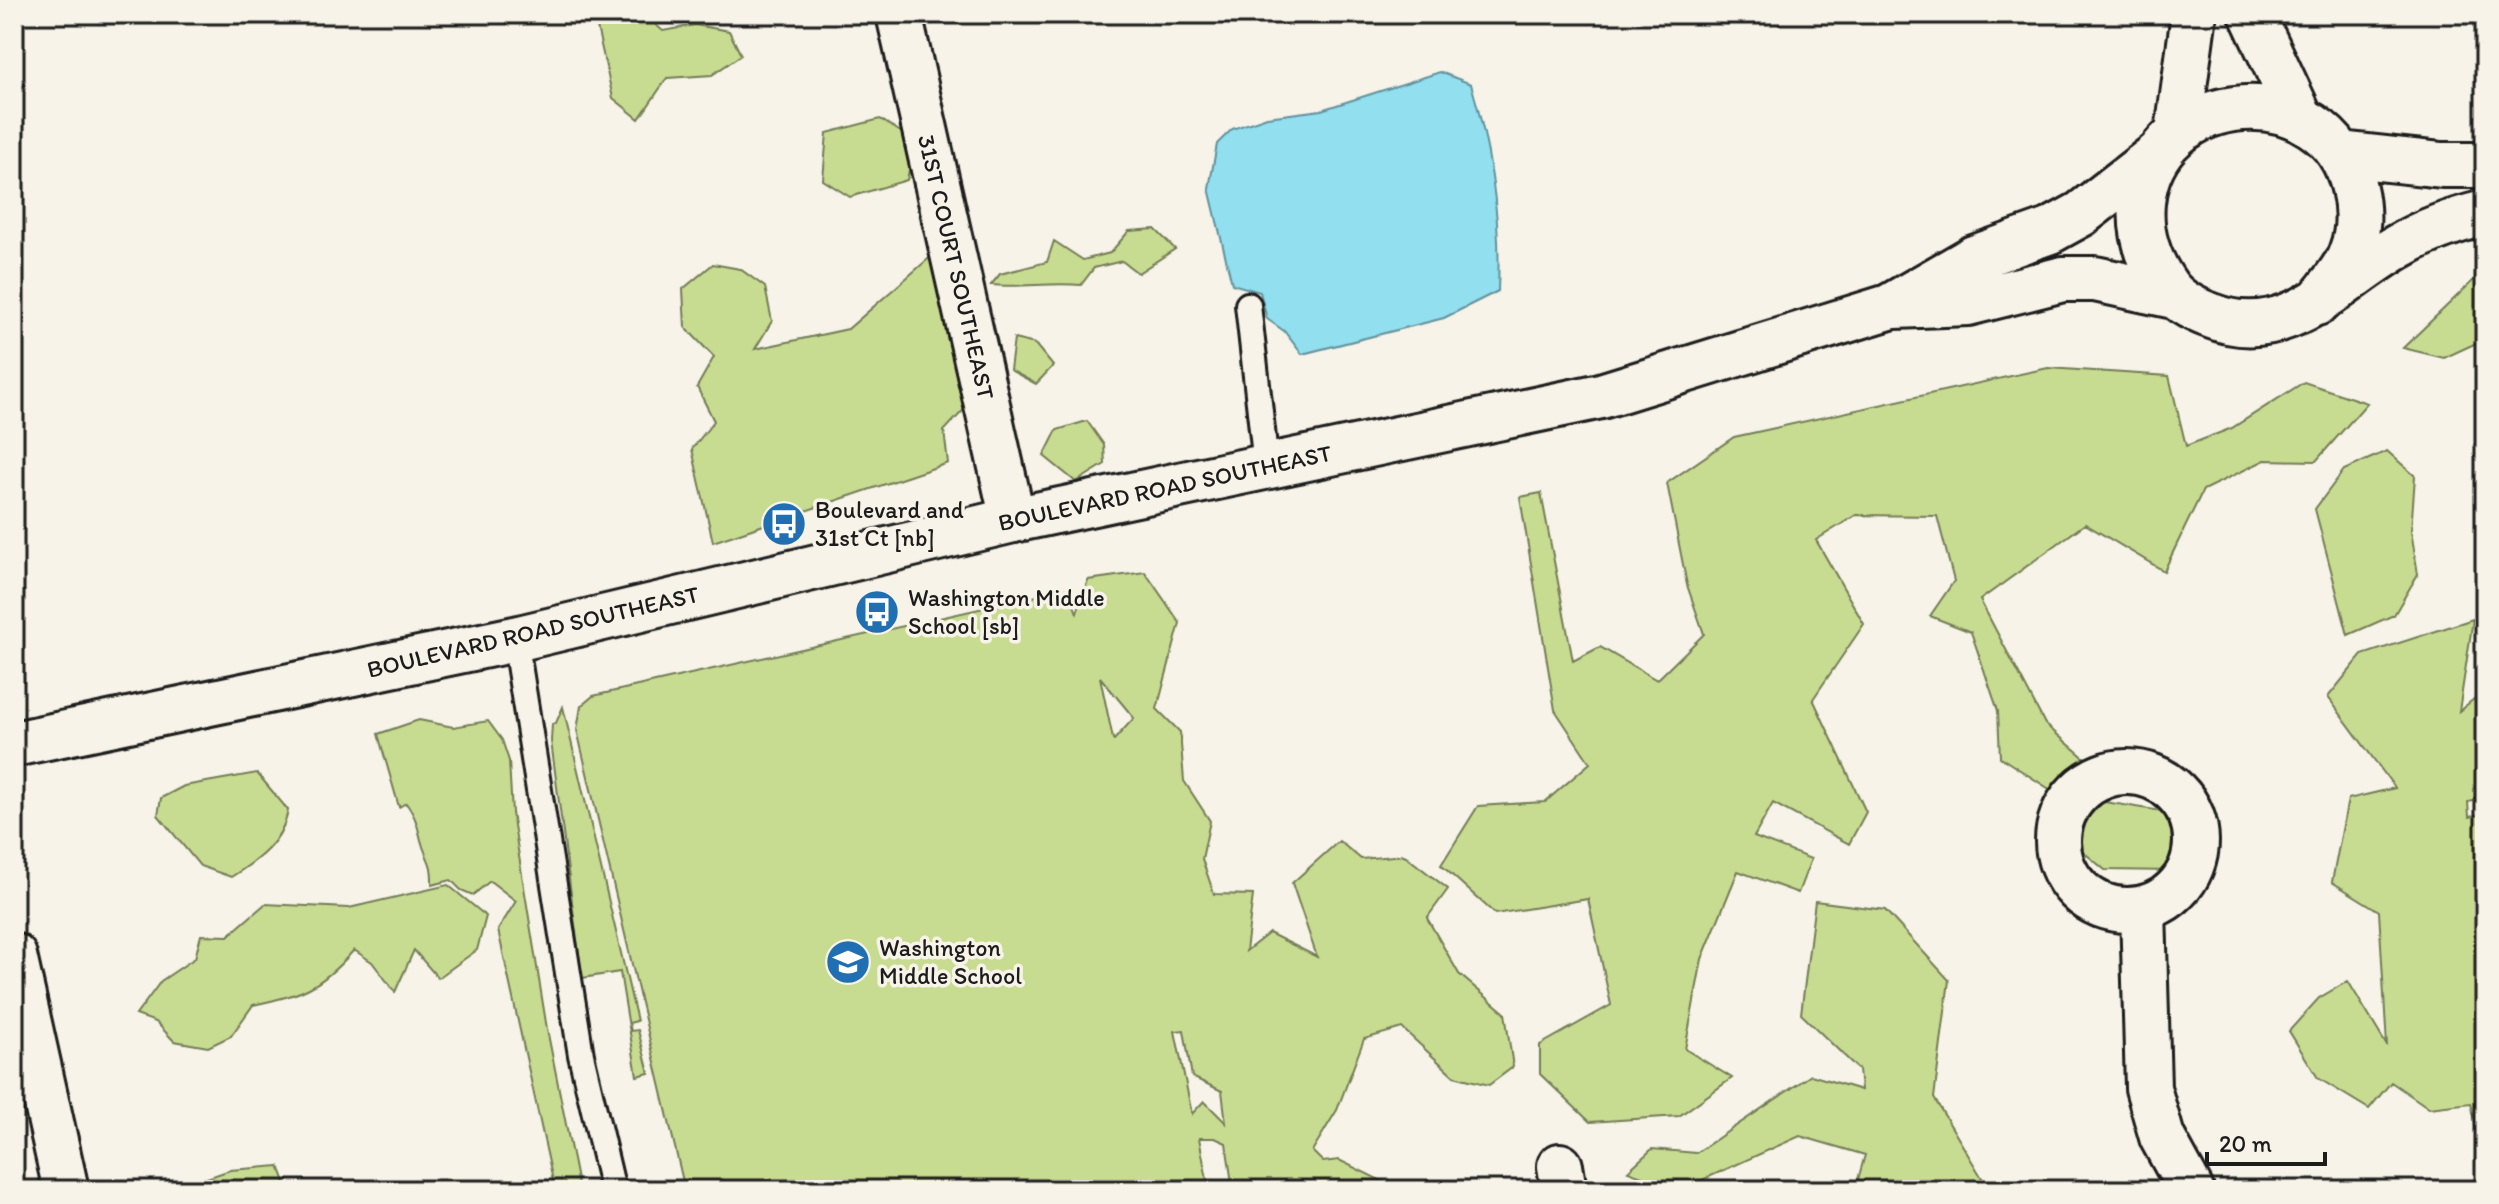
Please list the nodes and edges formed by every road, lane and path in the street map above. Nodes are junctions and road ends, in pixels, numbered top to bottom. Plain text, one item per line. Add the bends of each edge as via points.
1 (899, 14) edge
2 (2194, 14) edge
3 (2252, 14) edge
4 (2301, 119) junction
5 (2168, 143) junction
6 (2341, 154) junction
7 (2485, 165) edge
8 (2485, 213) edge
9 (2174, 296) junction
10 (2317, 303) junction
11 (1248, 305) dead end
12 (1889, 307) junction
13 (1266, 465) junction
14 (1013, 520) junction
15 (515, 639) junction
16 (14, 744) edge
17 (2143, 909) dead end
18 (14, 956) edge
19 (30, 1108) edge
20 (66, 1190) edge
21 (613, 1190) edge
22 (2191, 1190) edge

1 - 14 street, 31ST COURT SOUTHEAST
2 - 5 street
3 - 4 street
4 - 5 street via 2251,106 2225,109 2200,118
4 - 6 street
5 - 9 street via 2142,200 2141,227 2147,252
5 - 12 street, BOULEVARD ROAD SOUTHEAST via 2081,214 1974,258
6 - 7 street
6 - 10 street via 2358,203 2357,230 2351,255
8 - 10 street via 2399,246
9 - 10 street via 2222,320 2248,324 2274,321
9 - 12 street, BOULEVARD ROAD SOUTHEAST via 2095,279 2063,279 1968,303
11 - 13 lane
12 - 13 street, BOULEVARD ROAD SOUTHEAST via 1601,396
13 - 14 street, BOULEVARD ROAD SOUTHEAST
14 - 15 street, BOULEVARD ROAD SOUTHEAST
15 - 16 street, BOULEVARD ROAD SOUTHEAST
15 - 21 lane via 581,1055
17 - 22 street via 2148,1088 2162,1137
18 - 19 street
19 - 20 street

